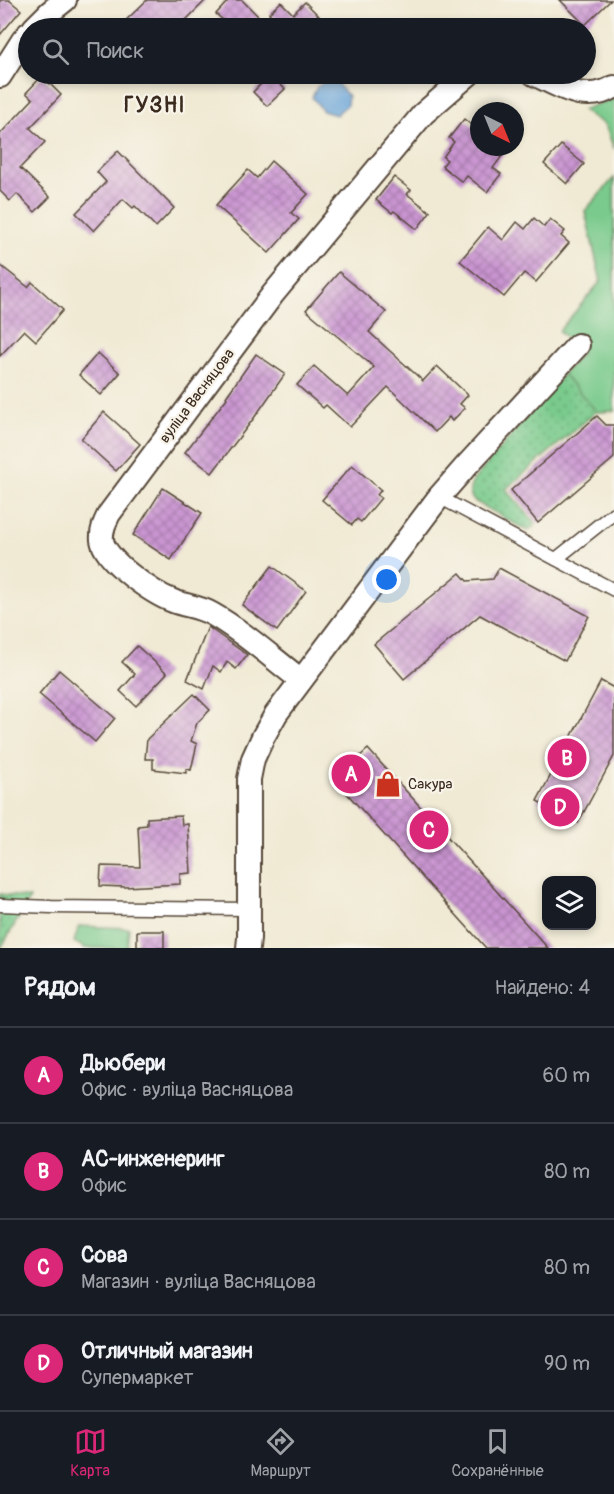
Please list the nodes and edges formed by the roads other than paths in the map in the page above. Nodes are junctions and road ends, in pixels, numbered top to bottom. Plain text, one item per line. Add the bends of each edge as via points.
1 (65, 0) edge
2 (44, 18) edge
3 (18, 47) edge
4 (0, 76) edge
5 (458, 84) edge
6 (556, 84) edge
7 (614, 87) edge
8 (578, 345) dead end
9 (439, 497) junction
10 (614, 513) edge
11 (556, 559) junction
12 (614, 590) edge
13 (301, 680) junction
14 (0, 905) edge
15 (249, 909) junction
16 (248, 948) edge

1 - 2 street
3 - 4 street
5 - 13 street, вуліца Васняцова via 423,114 273,294 103,526 102,541 109,554 145,587 211,614
6 - 7 street via 592,95
8 - 9 street
9 - 11 lane
9 - 13 street
10 - 11 lane
11 - 12 lane
13 - 15 street via 253,759 249,779
14 - 15 lane
15 - 16 street

